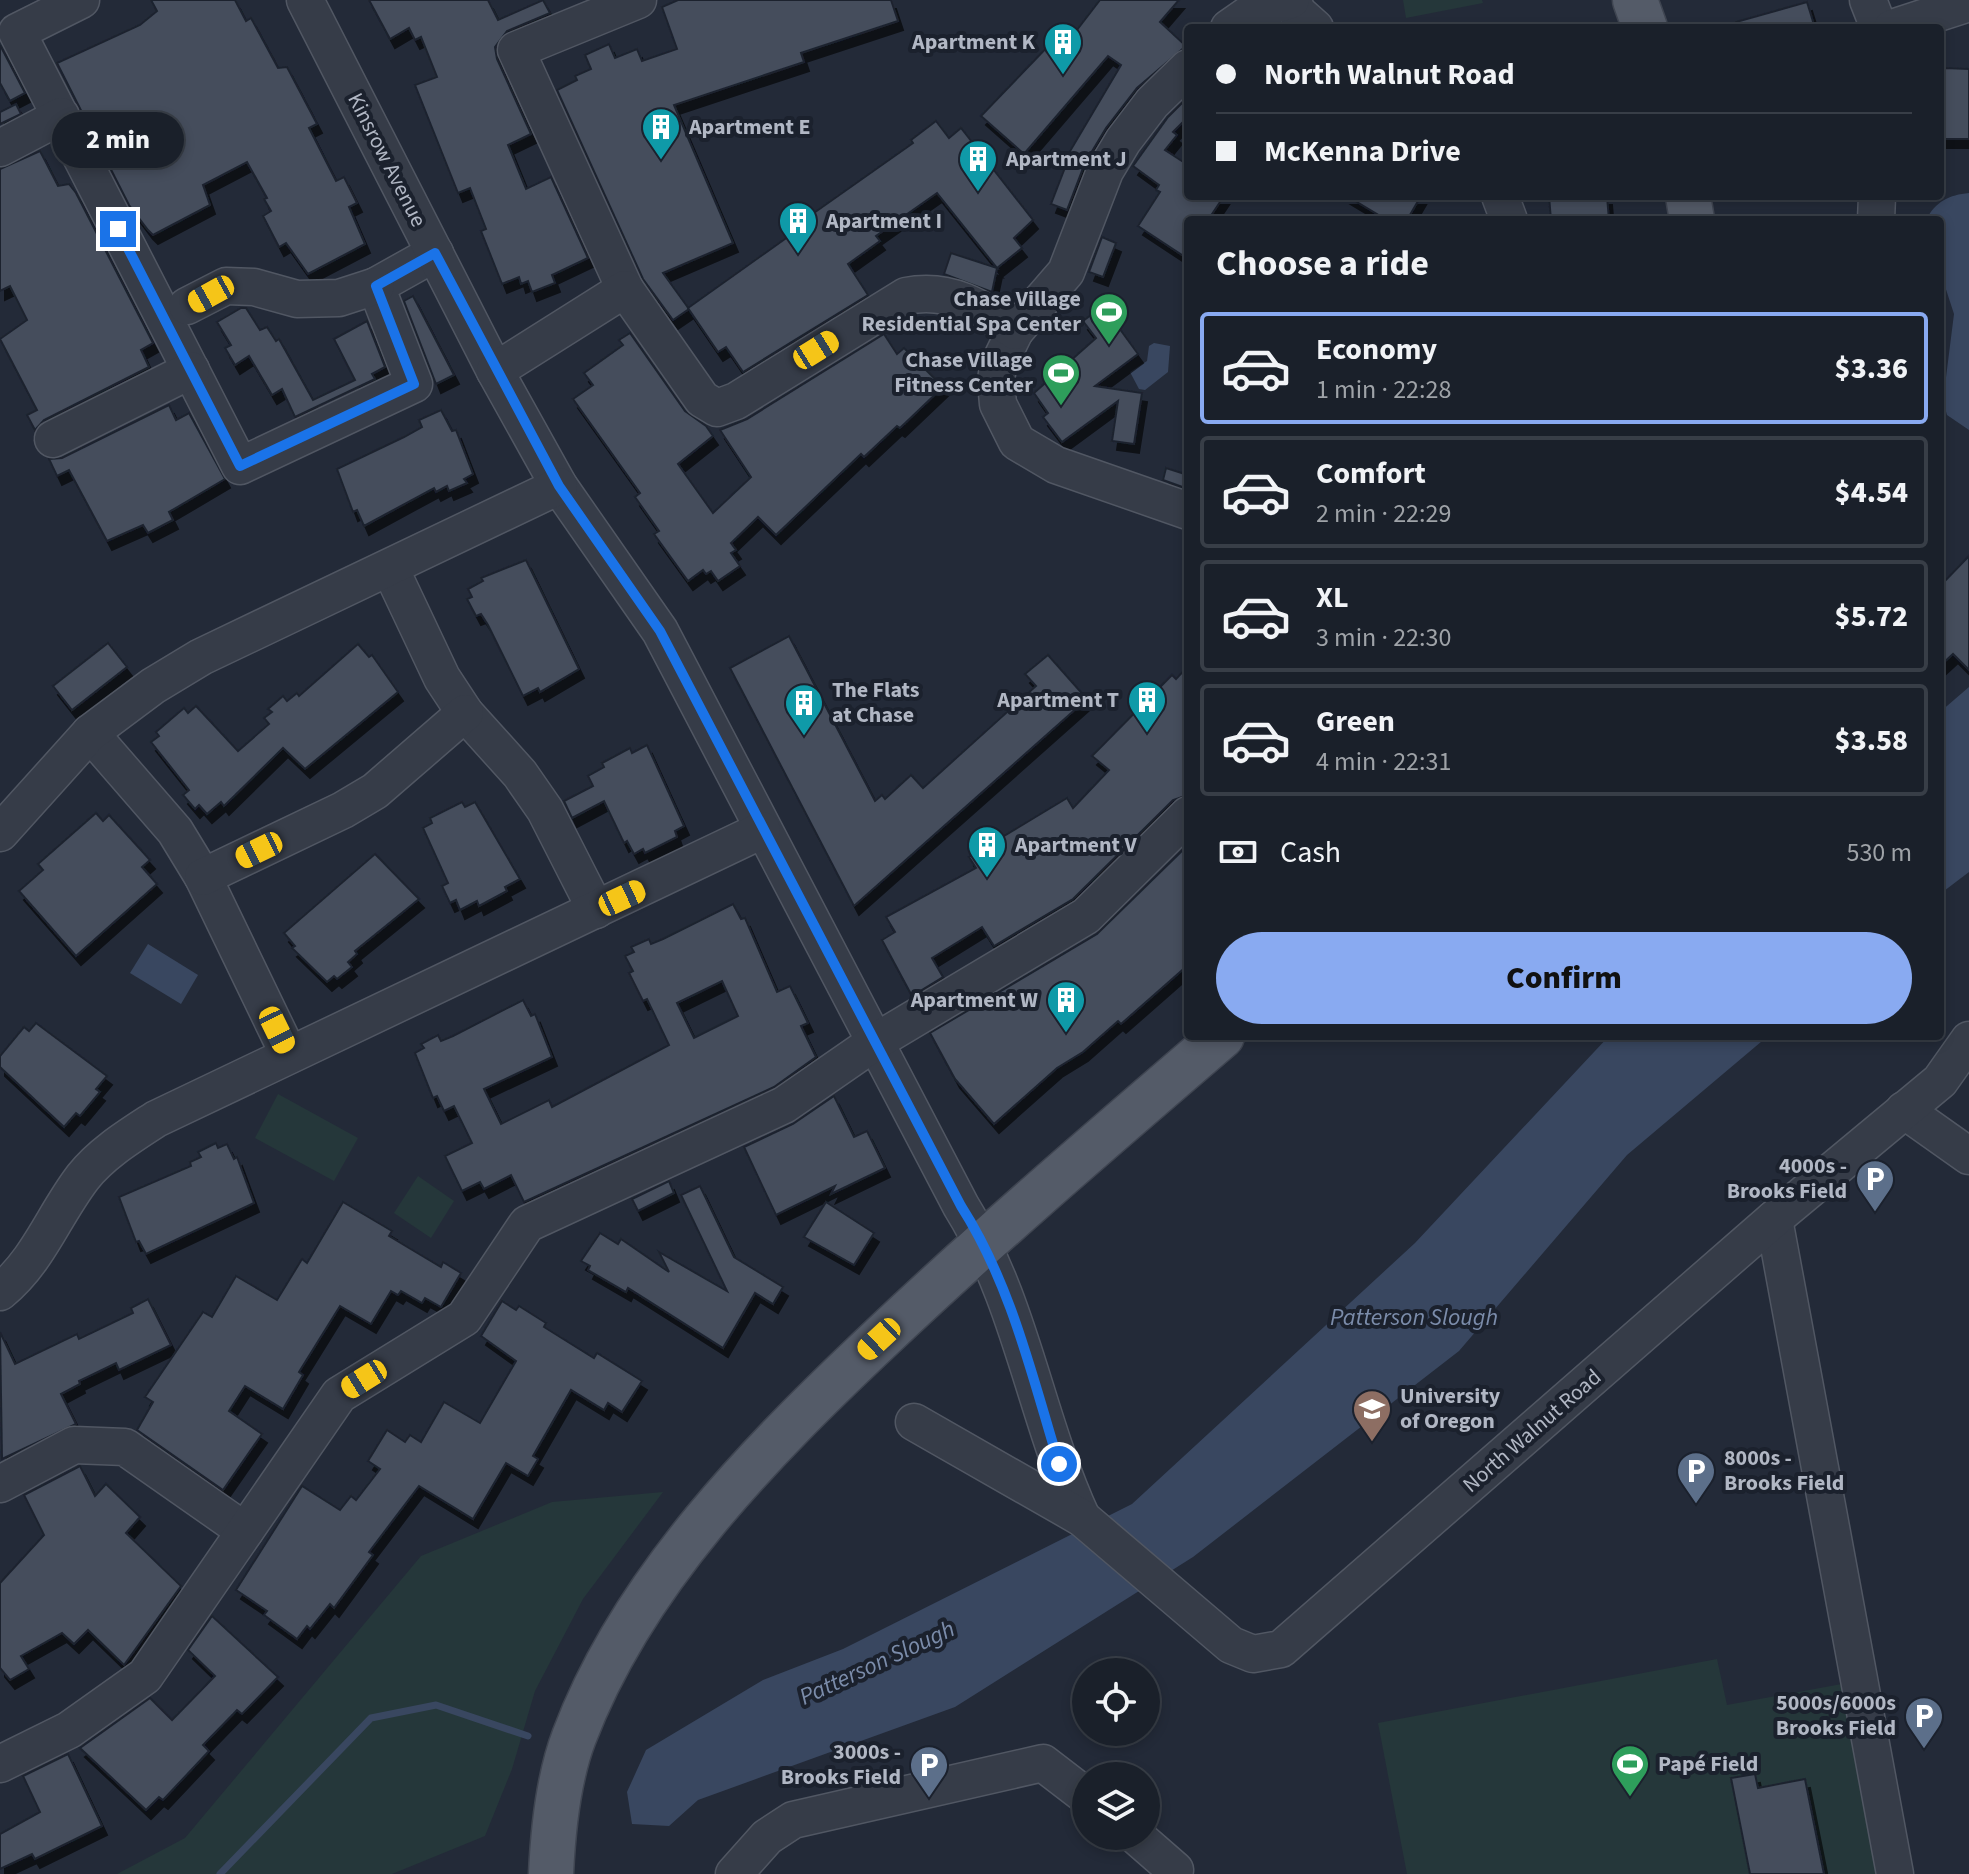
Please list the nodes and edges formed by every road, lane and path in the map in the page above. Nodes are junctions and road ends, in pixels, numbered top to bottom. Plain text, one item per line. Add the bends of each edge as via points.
1 (81, 0) edge
2 (305, 0) edge
3 (638, 0) edge
4 (1292, 0) edge
5 (1635, 0) edge
6 (1868, 0) edge
7 (1969, 3) edge
8 (1235, 24) edge
9 (1310, 24) edge
10 (1644, 24) edge
11 (1877, 24) edge
12 (1904, 24) edge
13 (1184, 72) edge
14 (61, 116) junction
15 (0, 148) edge
16 (435, 253) junction
17 (376, 286) junction
18 (625, 289) junction
19 (187, 306) dead end
20 (1015, 331) junction
21 (191, 370) junction
22 (495, 371) junction
23 (53, 439) dead end
24 (559, 486) junction
25 (1184, 510) edge
26 (390, 568) junction
27 (465, 713) junction
28 (90, 733) junction
29 (1184, 819) edge
30 (762, 830) junction
31 (0, 833) edge
32 (203, 877) junction
33 (596, 910) junction
34 (1217, 1040) edge
35 (1961, 1040) edge
36 (875, 1042) junction
37 (289, 1055) junction
38 (1904, 1110) junction
39 (1969, 1156) edge
40 (1774, 1219) junction
41 (983, 1241) junction
42 (0, 1292) edge
43 (914, 1422) dead end
44 (0, 1484) edge
45 (1082, 1518) junction
46 (245, 1531) junction
47 (0, 1764) edge
48 (1072, 1785) edge
49 (1152, 1850) edge
50 (1175, 1870) dead end
51 (551, 1874) edge
52 (734, 1874) edge
53 (1895, 1874) edge

1 - 14 street via 17,32
2 - 16 street, Kinsrow Avenue
3 - 18 street via 516,50
4 - 8 street via 1252,12
4 - 9 street
5 - 10 main road
6 - 11 street
7 - 12 street
13 - 20 street via 1123,141 1105,171 1066,272
14 - 15 street
14 - 21 street
16 - 17 street
16 - 22 street, Kinsrow Avenue
17 - 19 street via 339,298 297,299 254,287 226,286
17 - 21 street via 414,384 240,466
18 - 20 street via 702,399 717,408 906,296 957,297
18 - 22 street
20 - 25 street via 996,381 998,404 1017,442 1056,465
21 - 23 street
22 - 24 street, Kinsrow Avenue
24 - 26 street
24 - 30 street, Kinsrow Avenue via 660,631
26 - 27 street via 442,678
26 - 28 street via 201,657
27 - 32 street via 375,791
27 - 33 street via 545,810
28 - 31 street
28 - 32 street via 175,831
29 - 36 street via 1086,916
30 - 33 street
30 - 36 street, Kinsrow Avenue
32 - 37 street
33 - 37 street
34 - 41 main road
35 - 38 street, North Walnut Road via 1940,1081
36 - 41 street, Kinsrow Avenue
36 - 46 street via 784,1105 527,1224 464,1318 339,1395
37 - 42 street via 156,1119 116,1145 83,1177 39,1252
38 - 39 street
38 - 40 street, North Walnut Road
40 - 45 street, North Walnut Road via 1293,1643 1268,1653 1242,1652
40 - 53 street
41 - 45 street, North Walnut Road
41 - 51 main road via 713,1507 617,1645 573,1739 553,1833
43 - 45 street, North Walnut Road
44 - 46 street via 74,1445 125,1447
46 - 47 street via 145,1676 69,1730
48 - 52 street via 1043,1763 793,1820 767,1837
49 - 50 street

